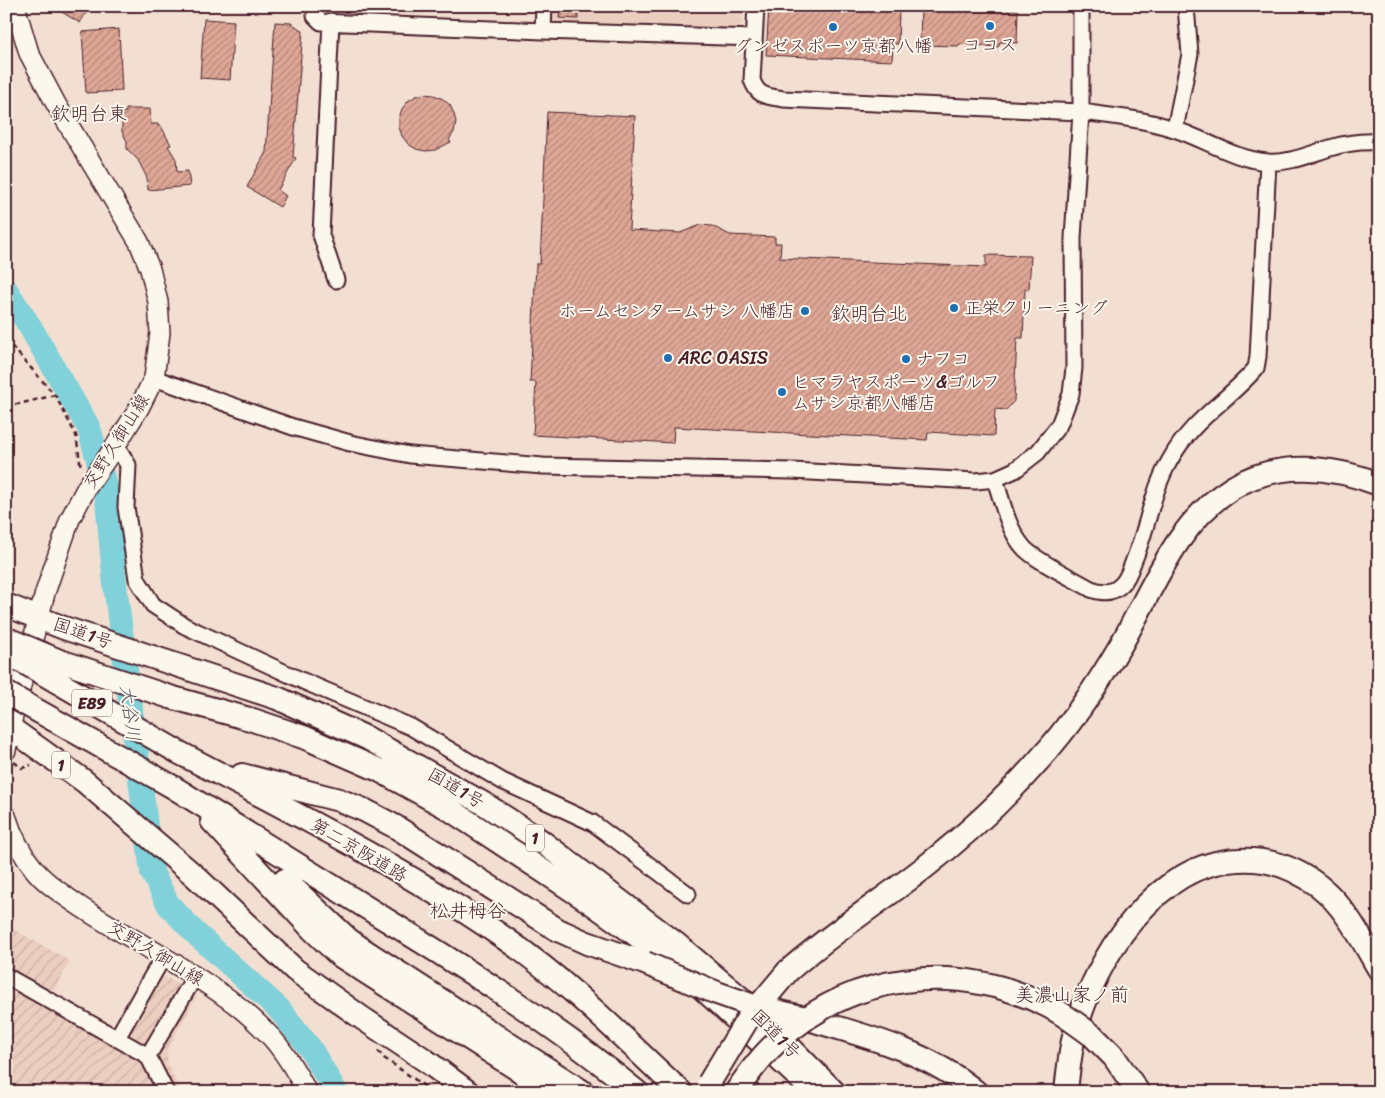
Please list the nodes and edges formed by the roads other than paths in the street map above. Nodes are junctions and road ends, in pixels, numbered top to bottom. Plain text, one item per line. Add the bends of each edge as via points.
1 (15, 6) edge
2 (316, 6) edge
3 (544, 6) edge
4 (756, 6) edge
5 (1081, 6) edge
6 (1184, 6) edge
7 (331, 21) junction
8 (543, 31) junction
9 (754, 38) junction
10 (1081, 112) junction
11 (1175, 129) junction
12 (1379, 142) edge
13 (1268, 162) junction
14 (336, 280) dead end
15 (154, 378) junction
16 (113, 450) junction
17 (995, 479) junction
18 (1379, 484) edge
19 (6, 605) edge
20 (39, 618) junction
21 (6, 638) edge
22 (6, 652) edge
23 (6, 693) edge
24 (6, 700) edge
25 (8, 726) edge
26 (75, 732) junction
27 (6, 750) edge
28 (188, 757) junction
29 (202, 805) junction
30 (6, 816) edge
31 (228, 821) junction
32 (688, 894) dead end
33 (164, 957) junction
34 (1379, 968) edge
35 (6, 976) edge
36 (195, 976) junction
37 (117, 1038) junction
38 (148, 1056) junction
39 (973, 1089) edge
40 (166, 1092) edge
41 (307, 1092) edge
42 (468, 1092) edge
43 (544, 1092) edge
44 (583, 1092) edge
45 (637, 1092) edge
46 (681, 1092) edge
47 (704, 1092) edge
48 (736, 1092) edge
49 (815, 1092) edge
50 (834, 1092) edge
51 (1066, 1092) edge
52 (1138, 1092) edge

1 - 15 main road, 交野久御山線 via 29,53 139,242 150,269 158,302 160,333
2 - 7 street via 315,16 321,22
3 - 8 street
4 - 9 street
5 - 10 street
6 - 11 street via 1190,54
7 - 8 street
7 - 14 street via 321,235
8 - 9 street
9 - 10 street via 752,80 755,89 763,95 783,99
10 - 11 street
10 - 17 street via 1073,238 1074,368 1071,394 1059,425 1038,452
11 - 13 street via 1235,154
12 - 13 street via 1346,144
13 - 17 street via 1256,368 1200,419 1170,460 1123,583 1110,592 1090,589 1024,548 1013,531
15 - 16 main road, 交野久御山線
15 - 17 street via 293,427 410,455 543,466 792,471 976,481
16 - 20 main road, 交野久御山線 via 90,482 70,519
16 - 32 street via 128,465 126,507 137,579 153,604 194,630 410,727 502,781 593,823
18 - 47 highway, bridge via 1354,474 1296,468 1264,474 1233,487 1206,507 1183,534 1097,684 1040,760 967,833 788,971 746,1020
19 - 20 highway, 国道1号 / 1
20 - 25 main road, 交野久御山線
20 - 50 highway, 国道1号 / 1 via 277,698 367,738 486,805 675,943 745,1002
21 - 49 highway, bridge via 57,660 306,738 379,770 446,807 674,962
22 - 28 highway, 第二京阪道路 / E89, bridge
23 - 26 highway, E89, bridge
24 - 26 highway, bridge
25 - 27 main road, 交野久御山線
25 - 42 highway, 1 via 84,781 185,867 295,970
26 - 29 highway, E89, bridge
28 - 39 highway, bridge via 223,771 339,800 364,810 396,826 558,930 587,944 645,963 717,994 902,1048 940,1066
28 - 46 highway, 第二京阪道路 / E89 via 367,852 507,940 558,978
29 - 31 highway, E89
29 - 43 highway via 212,820 339,955 522,1072
30 - 33 main road, 交野久御山線 via 23,855 46,881 88,912
31 - 44 highway via 243,841 350,940
31 - 45 highway, E89 via 513,1001
33 - 36 main road, 交野久御山線
33 - 37 street
34 - 51 highway via 1334,900 1303,875 1286,866 1252,859 1201,867 1184,875 1152,899 1110,952 1086,999 1070,1056
35 - 37 street
36 - 38 street
36 - 41 main road, 交野久御山線 via 222,994 272,1038
37 - 38 street
38 - 40 street
48 - 52 highway, bridge via 775,1043 818,1011 857,992 906,980 939,978 993,985 1047,1005 1070,1018 1114,1057

